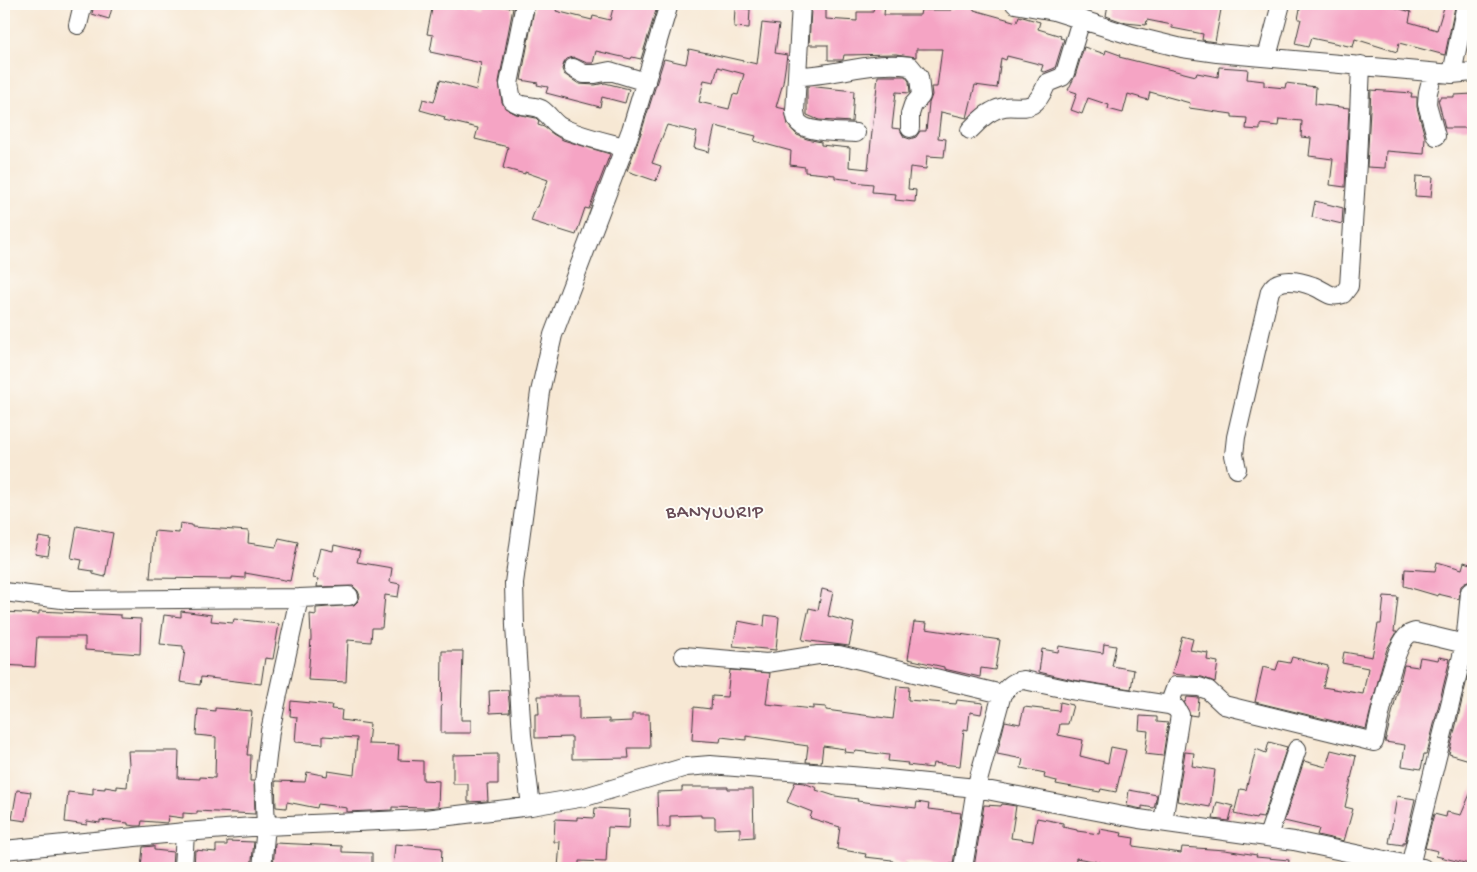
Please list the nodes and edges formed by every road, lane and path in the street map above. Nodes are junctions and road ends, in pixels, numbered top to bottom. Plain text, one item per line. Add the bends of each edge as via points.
1 (83, 4) edge
2 (525, 4) edge
3 (669, 4) edge
4 (801, 4) edge
5 (1014, 4) edge
6 (1281, 4) edge
7 (1466, 4) edge
8 (1081, 20) junction
9 (78, 25) dead end
10 (1267, 57) junction
11 (1361, 65) junction
12 (573, 68) dead end
13 (1473, 72) edge
14 (1433, 73) junction
15 (1452, 74) junction
16 (797, 76) junction
17 (646, 82) junction
18 (910, 128) dead end
19 (970, 130) dead end
20 (856, 133) dead end
21 (1436, 136) dead end
22 (625, 147) junction
23 (1237, 469) dead end
24 (4, 592) edge
25 (1470, 592) dead end
26 (349, 596) dead end
27 (299, 598) junction
28 (1465, 644) junction
29 (684, 656) dead end
30 (1002, 694) junction
31 (1169, 705) junction
32 (1297, 749) dead end
33 (976, 788) junction
34 (531, 806) junction
35 (1163, 822) junction
36 (266, 826) junction
37 (185, 832) junction
38 (1268, 836) junction
39 (4, 850) edge
40 (1417, 867) edge
41 (183, 868) edge
42 (262, 868) edge
43 (963, 868) edge

1 - 9 street
2 - 22 street via 509,84 512,100 541,110 565,129
3 - 17 street
4 - 16 street
5 - 8 street
6 - 10 street
7 - 15 street
8 - 10 street via 1182,48
8 - 19 street via 1065,73 1049,82 1041,98 1031,106 1005,107 991,112
10 - 11 street
11 - 14 street
11 - 23 street via 1350,286 1343,294 1332,295 1312,286 1288,281 1273,286 1236,437 1234,455
12 - 17 street via 584,74 610,71
13 - 15 street
14 - 15 street
14 - 21 street via 1427,104
16 - 18 street via 876,65 910,66 919,77 921,96 913,105
16 - 20 street via 795,112 799,124 812,129
17 - 22 street
22 - 34 street via 553,335 530,452 514,583 522,736
24 - 27 street via 70,600
25 - 28 street
26 - 27 street
27 - 36 street via 270,731 264,783
28 - 31 street via 1415,632 1408,635 1388,680 1374,742 1224,705 1208,690 1199,687 1176,686
28 - 40 street
29 - 30 street via 767,663 839,655
30 - 31 street via 1014,682 1024,680
30 - 33 street
31 - 35 street via 1180,715
32 - 38 street
33 - 34 street via 710,765 686,767 585,797
33 - 35 street
33 - 43 street
34 - 36 street via 425,819
35 - 38 street
36 - 37 street
36 - 42 street
37 - 39 street
37 - 41 street
38 - 40 street

